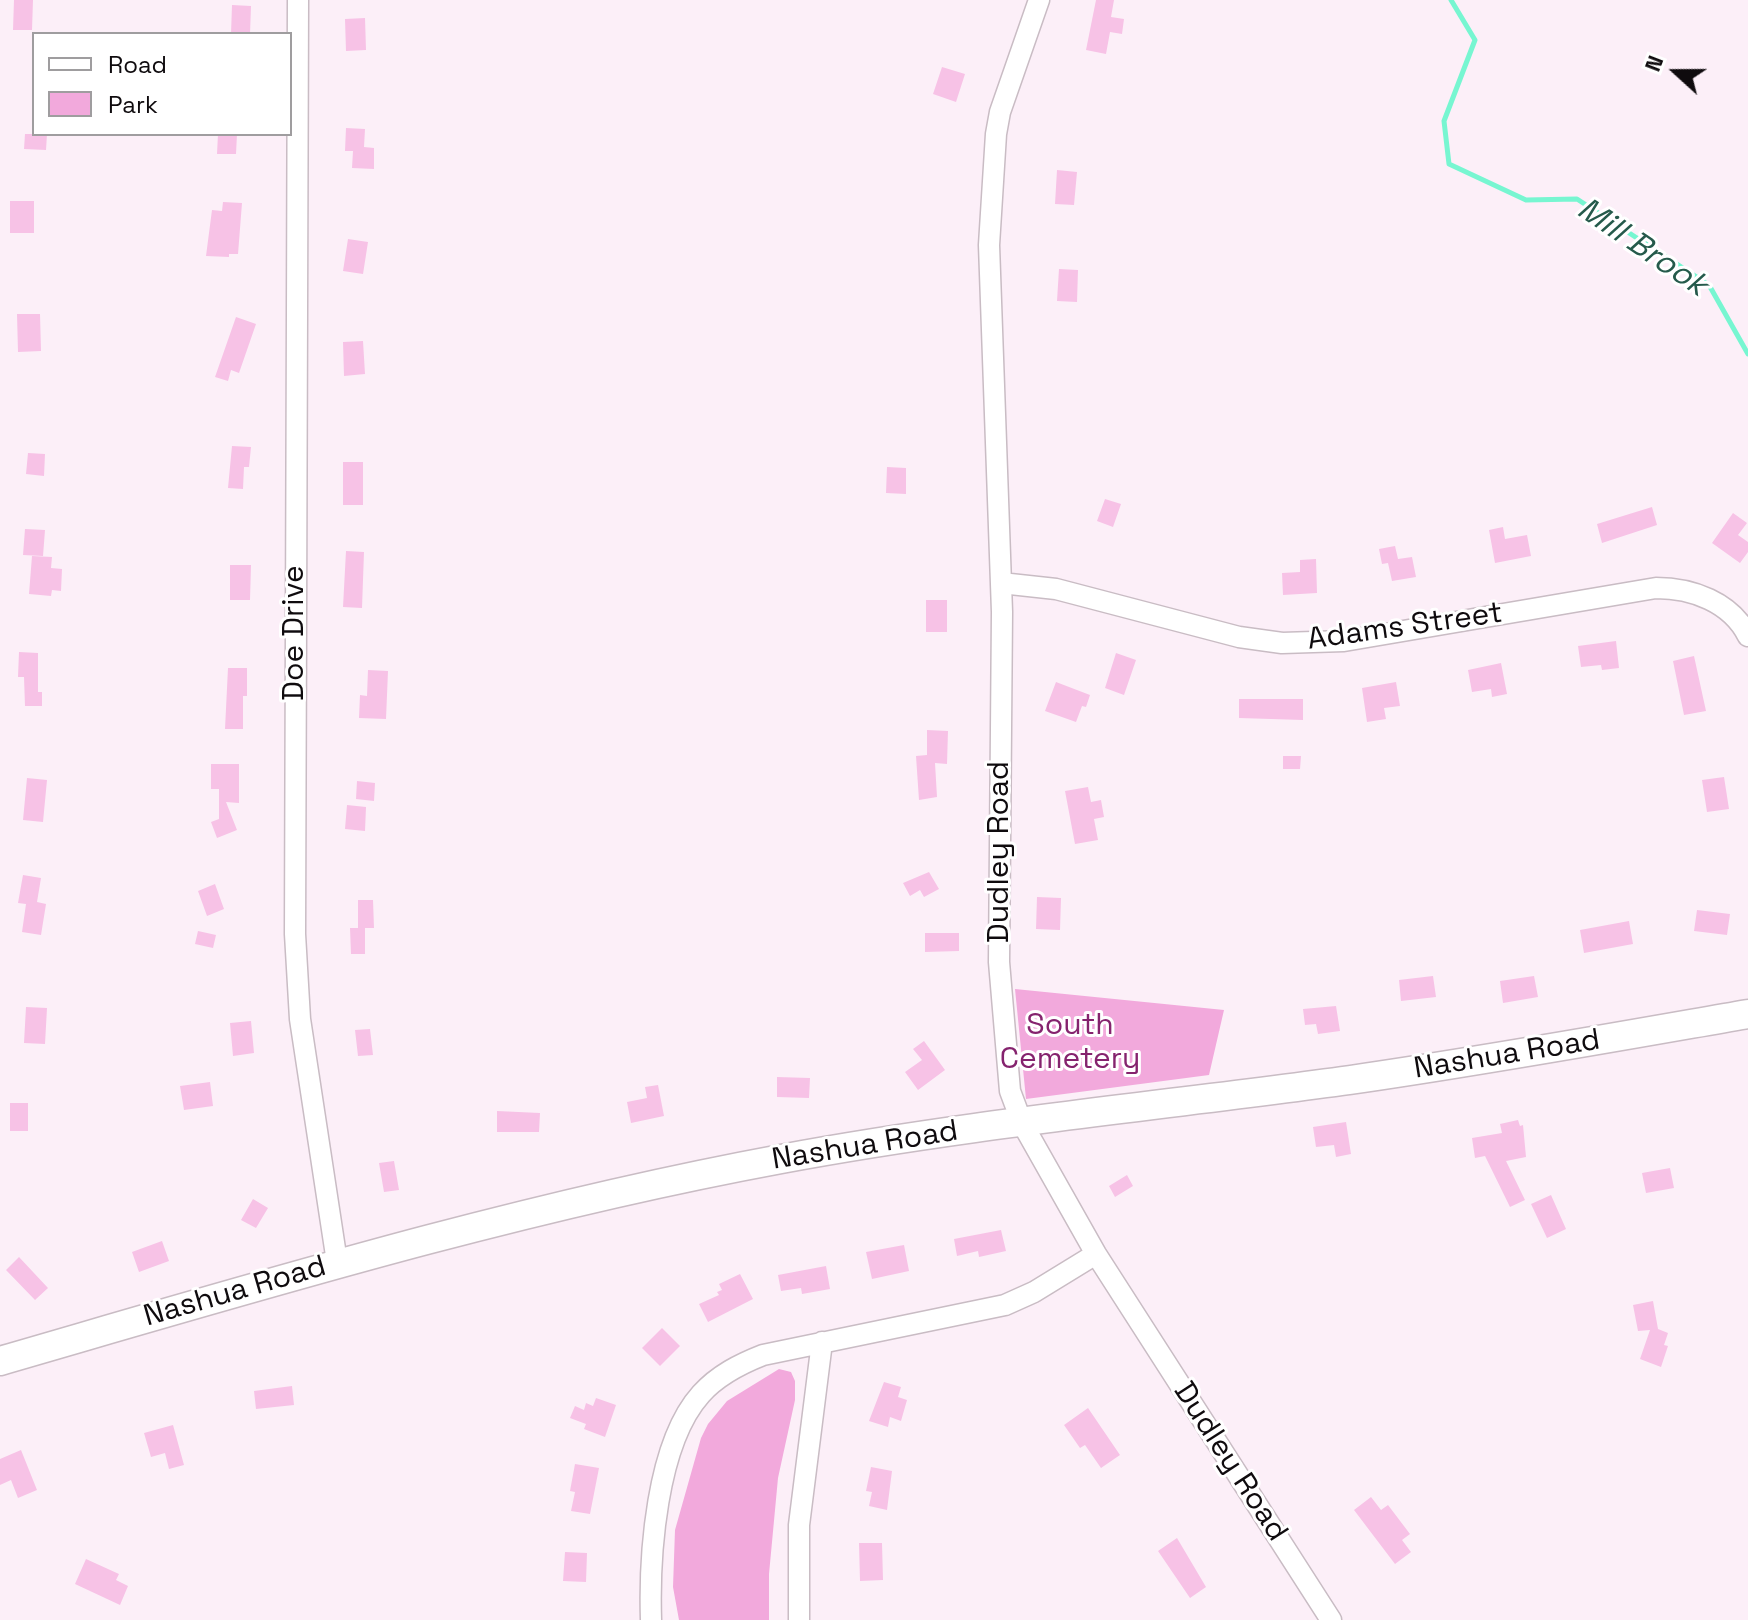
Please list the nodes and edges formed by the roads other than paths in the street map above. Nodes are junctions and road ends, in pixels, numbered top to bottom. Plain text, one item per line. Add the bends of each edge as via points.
1 (298, 0) edge
2 (1039, 0) edge
3 (1001, 583) junction
4 (1748, 636) edge
5 (1748, 1014) edge
6 (1022, 1123) junction
7 (1096, 1254) junction
8 (337, 1262) junction
9 (822, 1342) junction
10 (0, 1361) edge
11 (651, 1620) edge
12 (799, 1620) edge
13 (1331, 1620) edge

1 - 8 street, Doe Drive via 295,934 304,1053
2 - 3 street, Dudley Road via 1000,112 993,156 989,245
3 - 4 street, Adams Street via 1056,589 1239,637 1282,643 1344,641 1680,588 1722,606 1737,617
3 - 6 street, Dudley Road via 999,962 1008,1077
5 - 6 main road, Nashua Road via 1354,1079
6 - 7 street, Dudley Road
6 - 8 main road, Nashua Road via 845,1147 721,1171
7 - 9 street via 997,1308
7 - 13 street, Dudley Road
8 - 10 main road, Nashua Road
9 - 11 street via 744,1362 691,1406 659,1498
9 - 12 street via 799,1525

